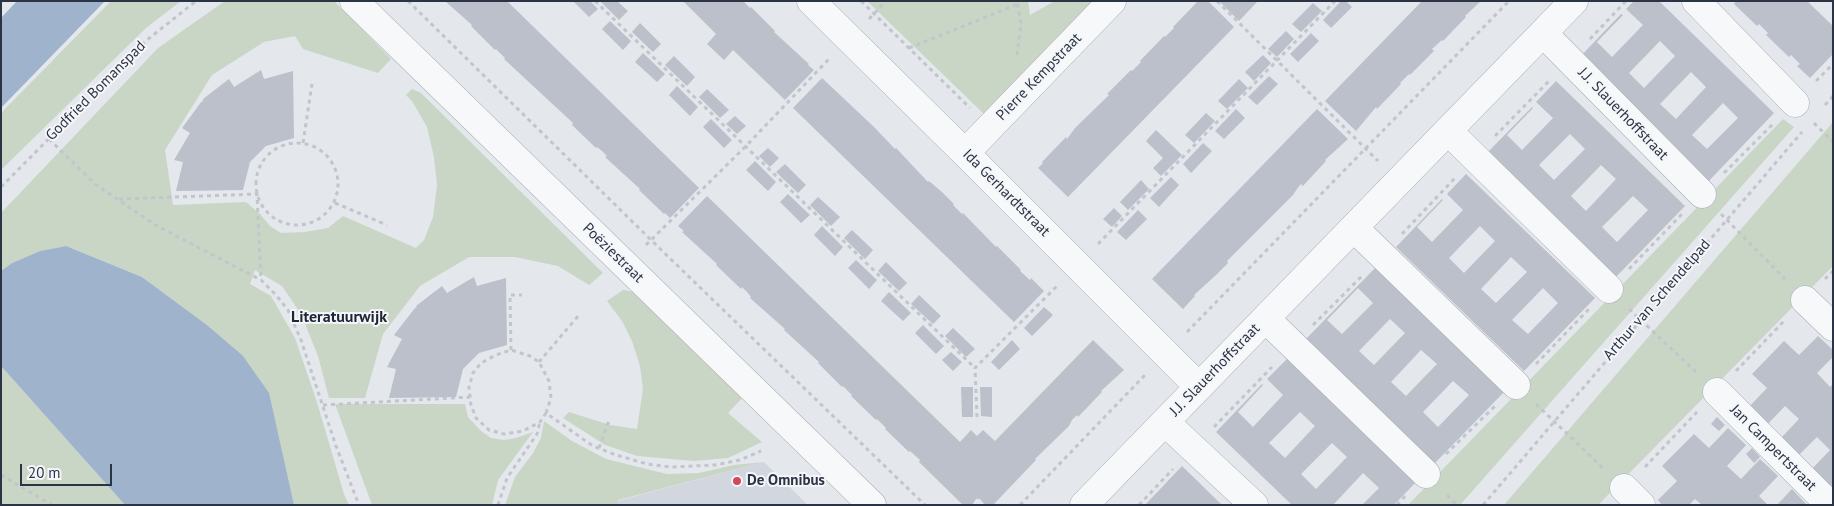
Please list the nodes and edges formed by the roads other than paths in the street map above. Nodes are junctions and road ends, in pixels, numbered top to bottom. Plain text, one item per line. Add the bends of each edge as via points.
1 (354, 1) edge
2 (811, 1) edge
3 (1112, 1) edge
4 (1574, 1) edge
5 (1696, 1) edge
6 (1543, 33) junction
7 (1795, 103) dead end
8 (1448, 131) junction
9 (966, 153) junction
10 (1702, 194) road end
11 (1354, 228) junction
12 (1609, 289) road end
13 (1805, 300) road end
14 (1266, 319) junction
15 (1833, 327) edge
16 (1516, 385) road end
17 (1199, 387) junction
18 (1717, 392) road end
19 (1165, 422) junction
20 (1426, 474) dead end
21 (872, 505) edge
22 (1084, 505) edge
23 (1254, 505) edge
24 (1830, 505) edge

1 - 21 street, Poëziestraat
2 - 9 street, Ida Gerhardtstraat
3 - 9 street, Pierre Kempstraat
4 - 6 street, J.J. Slauerhoffstraat
5 - 7 street
6 - 8 street, J.J. Slauerhoffstraat
6 - 10 street, J.J. Slauerhoffstraat
8 - 11 street, J.J. Slauerhoffstraat
8 - 12 street
9 - 17 street, Ida Gerhardtstraat
11 - 14 street, J.J. Slauerhoffstraat
11 - 16 street
13 - 15 street
14 - 17 street, J.J. Slauerhoffstraat
14 - 20 street, J.J. Slauerhoffstraat
17 - 19 street, J.J. Slauerhoffstraat
18 - 24 street, Jan Campertstraat
19 - 22 street, J.J. Slauerhoffstraat
19 - 23 street, J.J. Slauerhoffstraat

